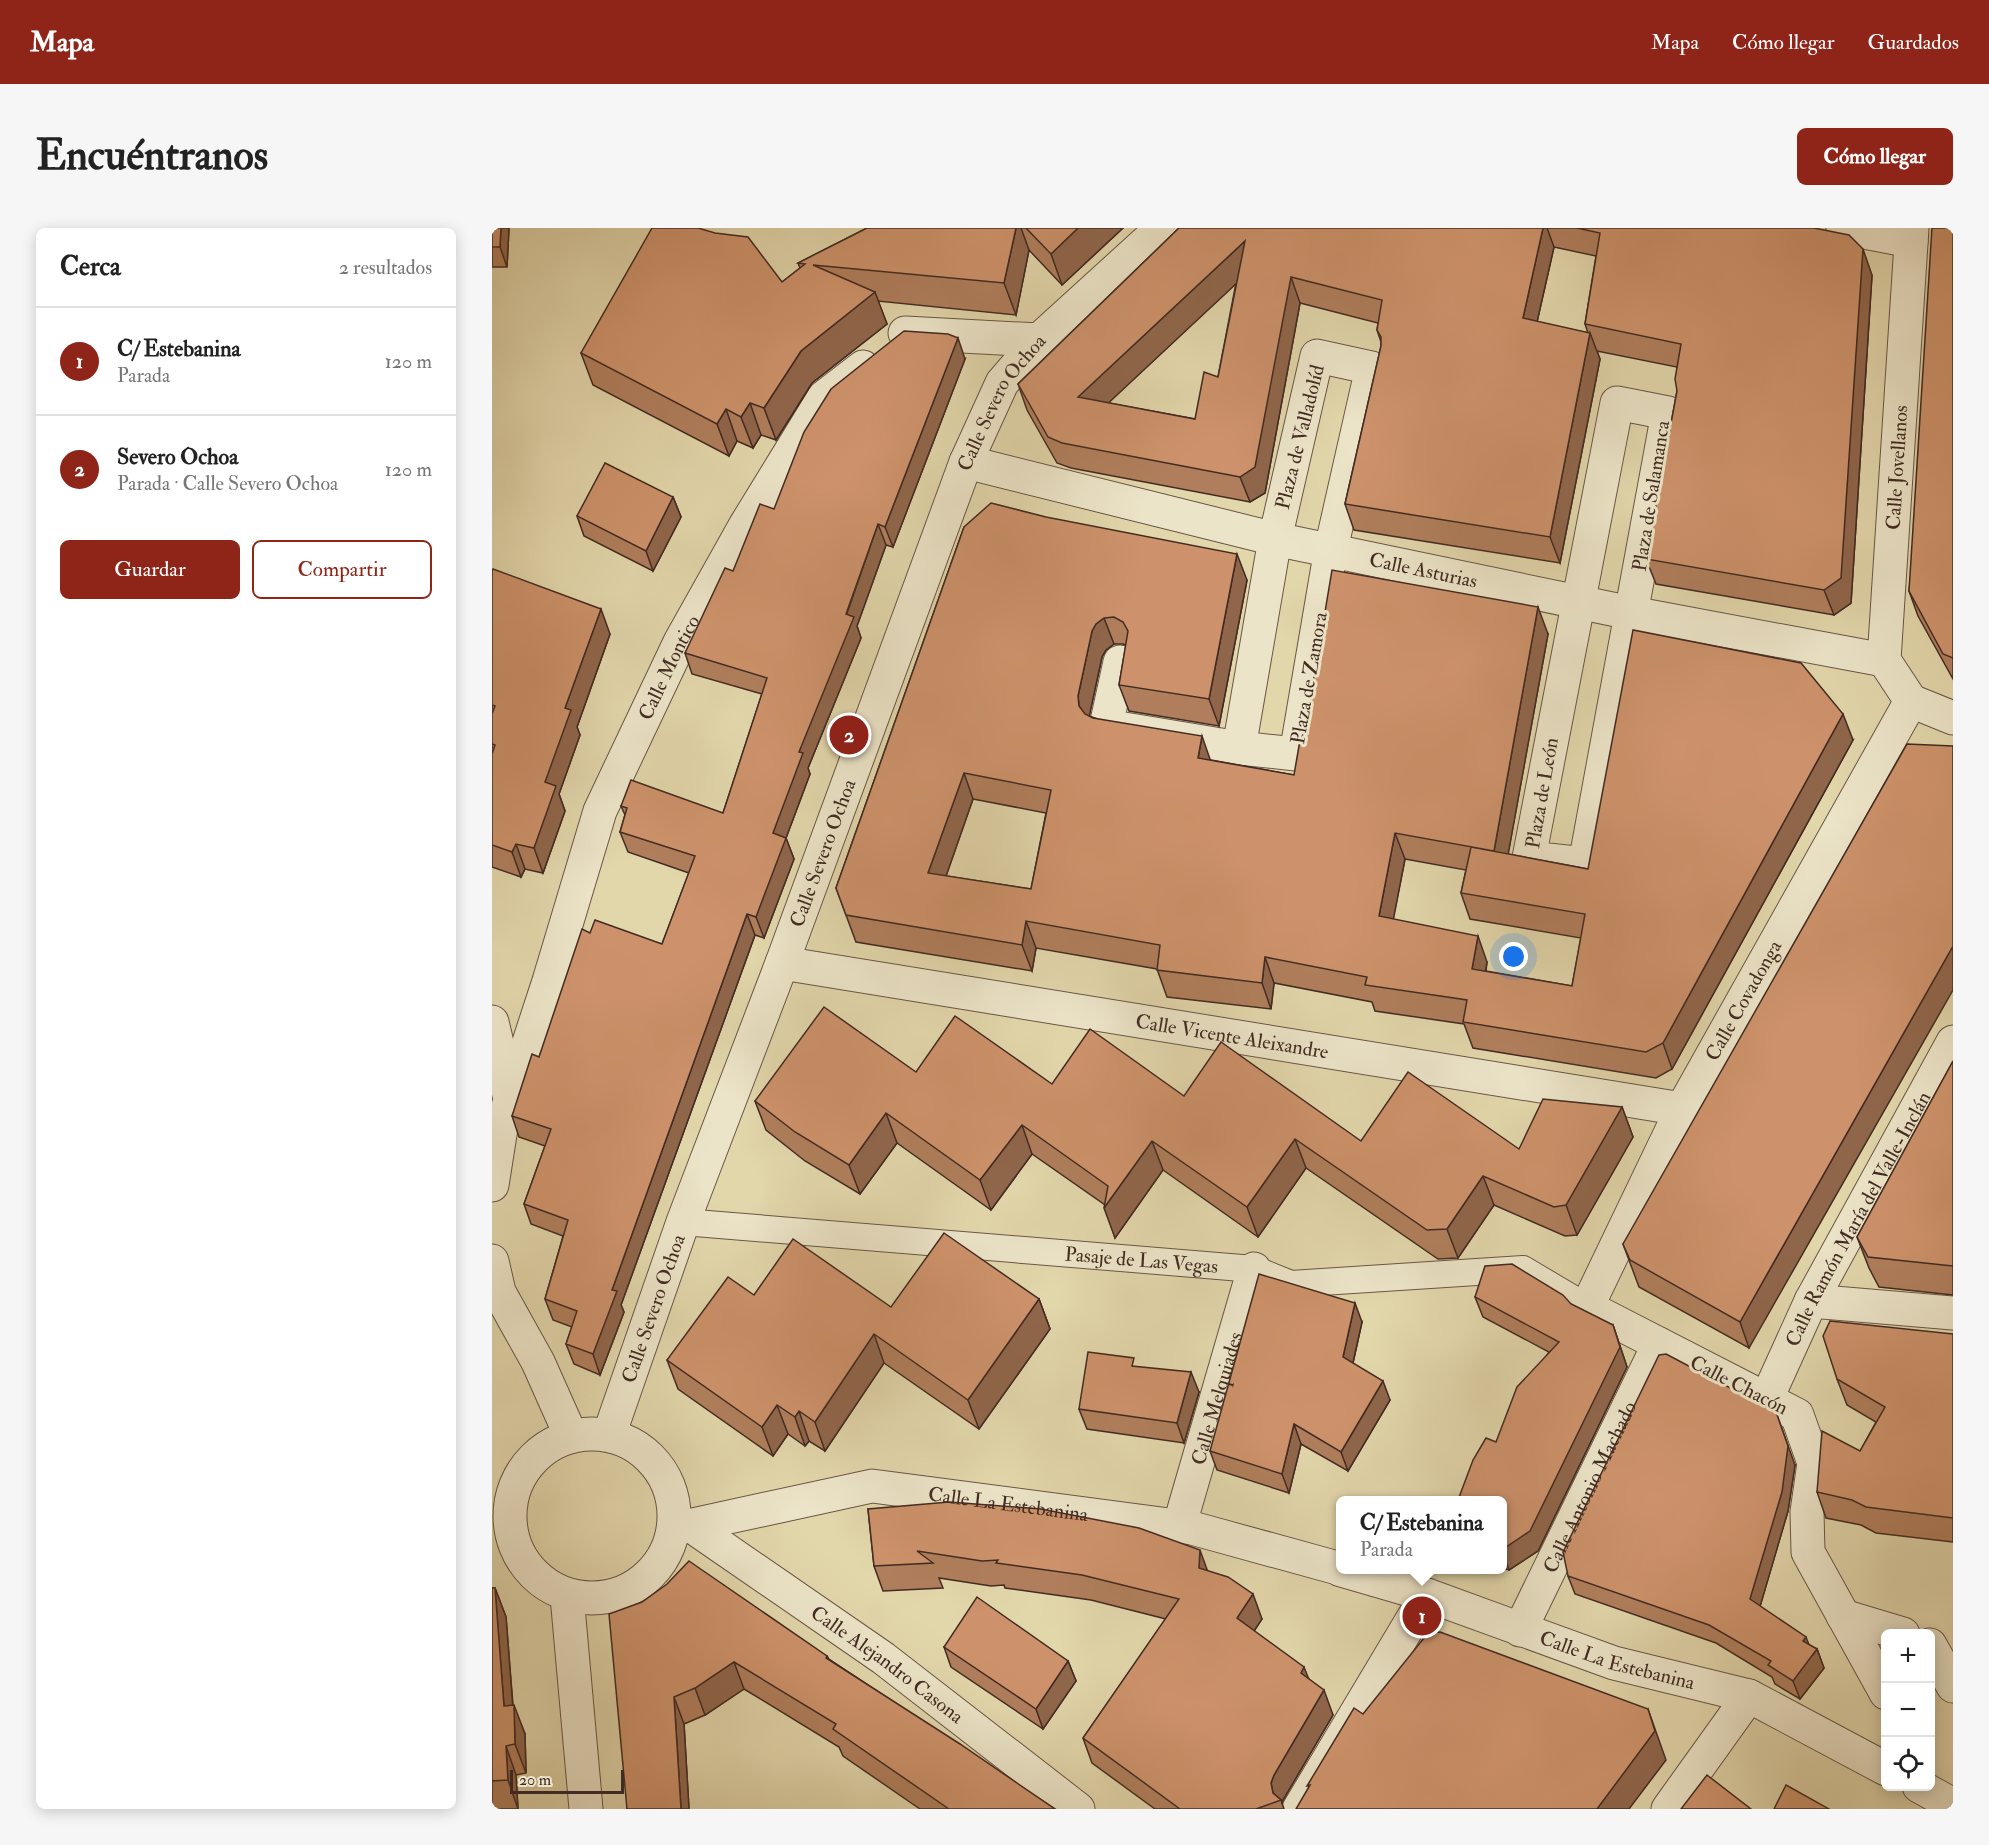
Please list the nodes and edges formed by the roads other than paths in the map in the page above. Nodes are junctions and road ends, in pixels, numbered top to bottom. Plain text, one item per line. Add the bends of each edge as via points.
1 (1162, 228) edge
2 (1843, 228) edge
3 (1911, 234) edge
4 (1039, 340) junction
5 (966, 462) junction
6 (1275, 539) junction
7 (1331, 549) junction
8 (1577, 600) junction
9 (1631, 614) junction
10 (1884, 660) junction
11 (1120, 662) edge
12 (1911, 701) junction
13 (1953, 718) edge
14 (1239, 748) junction
15 (782, 963) junction
16 (492, 1022) edge
17 (1953, 1042) edge
18 (510, 1100) junction
19 (1682, 1109) junction
20 (492, 1185) edge
21 (683, 1221) junction
22 (492, 1261) edge
23 (1254, 1269) junction
24 (1810, 1301) junction
25 (1587, 1306) junction
26 (1953, 1313) edge
27 (1659, 1344) junction
28 (1767, 1398) junction
29 (609, 1435) junction
30 (571, 1436) junction
31 (1179, 1527) junction
32 (684, 1528) junction
33 (501, 1534) edge
34 (1336, 1568) edge
35 (1358, 1574) edge
36 (1427, 1595) junction
37 (567, 1596) junction
38 (1843, 1616) junction
39 (1886, 1629) edge
40 (1520, 1630) junction
41 (1935, 1645) edge
42 (1953, 1650) edge
43 (1935, 1652) edge
44 (1881, 1684) edge
45 (1953, 1686) edge
46 (1749, 1696) junction
47 (1881, 1766) edge
48 (586, 1809) edge
49 (1078, 1809) edge
50 (1299, 1809) edge
51 (1668, 1809) edge

1 - 4 street, Calle Severo Ochoa
2 - 3 street
3 - 10 street, Calle Jovellanos
4 - 5 street, Calle Severo Ochoa via 1002,383
4 - 18 street, Calle Montico via 905,333 824,398 680,642 600,811
5 - 6 street, Calle Asturias
5 - 15 street, Calle Severo Ochoa
6 - 7 street, Calle Asturias
6 - 7 street, Plaza de Valladolíd via 1317,356 1372,368
6 - 14 street
7 - 8 street, Calle Asturias
7 - 14 street, Plaza de Zamora via 1296,754
8 - 9 street, Calle Asturias
8 - 9 street, Plaza de Salamanca via 1617,403 1668,413
8 - 9 street, Plaza de León via 1529,858 1585,864
9 - 10 street, Calle Asturias
10 - 12 street
11 - 14 street via 1106,726
12 - 13 street
12 - 19 street, Calle Covadonga
15 - 19 street, Calle Vicente Aleixandre
15 - 21 street, Calle Severo Ochoa
16 - 18 street
17 - 24 street, Calle Ramón María del Valle-Inclán
18 - 20 street, Calle Montico via 501,1128
19 - 25 street, Calle Covadonga
21 - 23 street, Pasaje de Las Vegas
21 - 29 street, Calle Severo Ochoa
22 - 30 street via 499,1292 538,1362
23 - 25 street, Pasaje de Las Vegas via 1291,1284 1523,1269
23 - 31 street, Calle Melquiades
24 - 26 street
24 - 28 street, Calle Ramón María del Valle-Inclán
25 - 27 street, Calle Chacón
27 - 28 street, Calle Chacón
27 - 40 street, Calle Antonio Machado
28 - 38 street, Calle Chacón via 1797,1415 1814,1463 1807,1512 1808,1552
29 - 30 street
29 - 32 street via 632,1443 652,1459 667,1480
30 - 33 street via 544,1449 523,1472
31 - 32 street, Calle La Estebanina via 872,1486
31 - 34 street, Calle La Estebanina
32 - 37 street via 648,1578 623,1593 596,1599
32 - 49 street, Calle Alejandro Casona via 883,1658
33 - 37 street via 541,1582
35 - 36 street, Calle La Estebanina
36 - 40 street, Calle La Estebanina
36 - 50 street
37 - 48 street
38 - 39 street
38 - 44 street, Calle Chacón
40 - 46 street, Calle La Estebanina via 1614,1663
41 - 42 street
43 - 45 street
46 - 47 street, Calle La Estebanina
46 - 51 street

